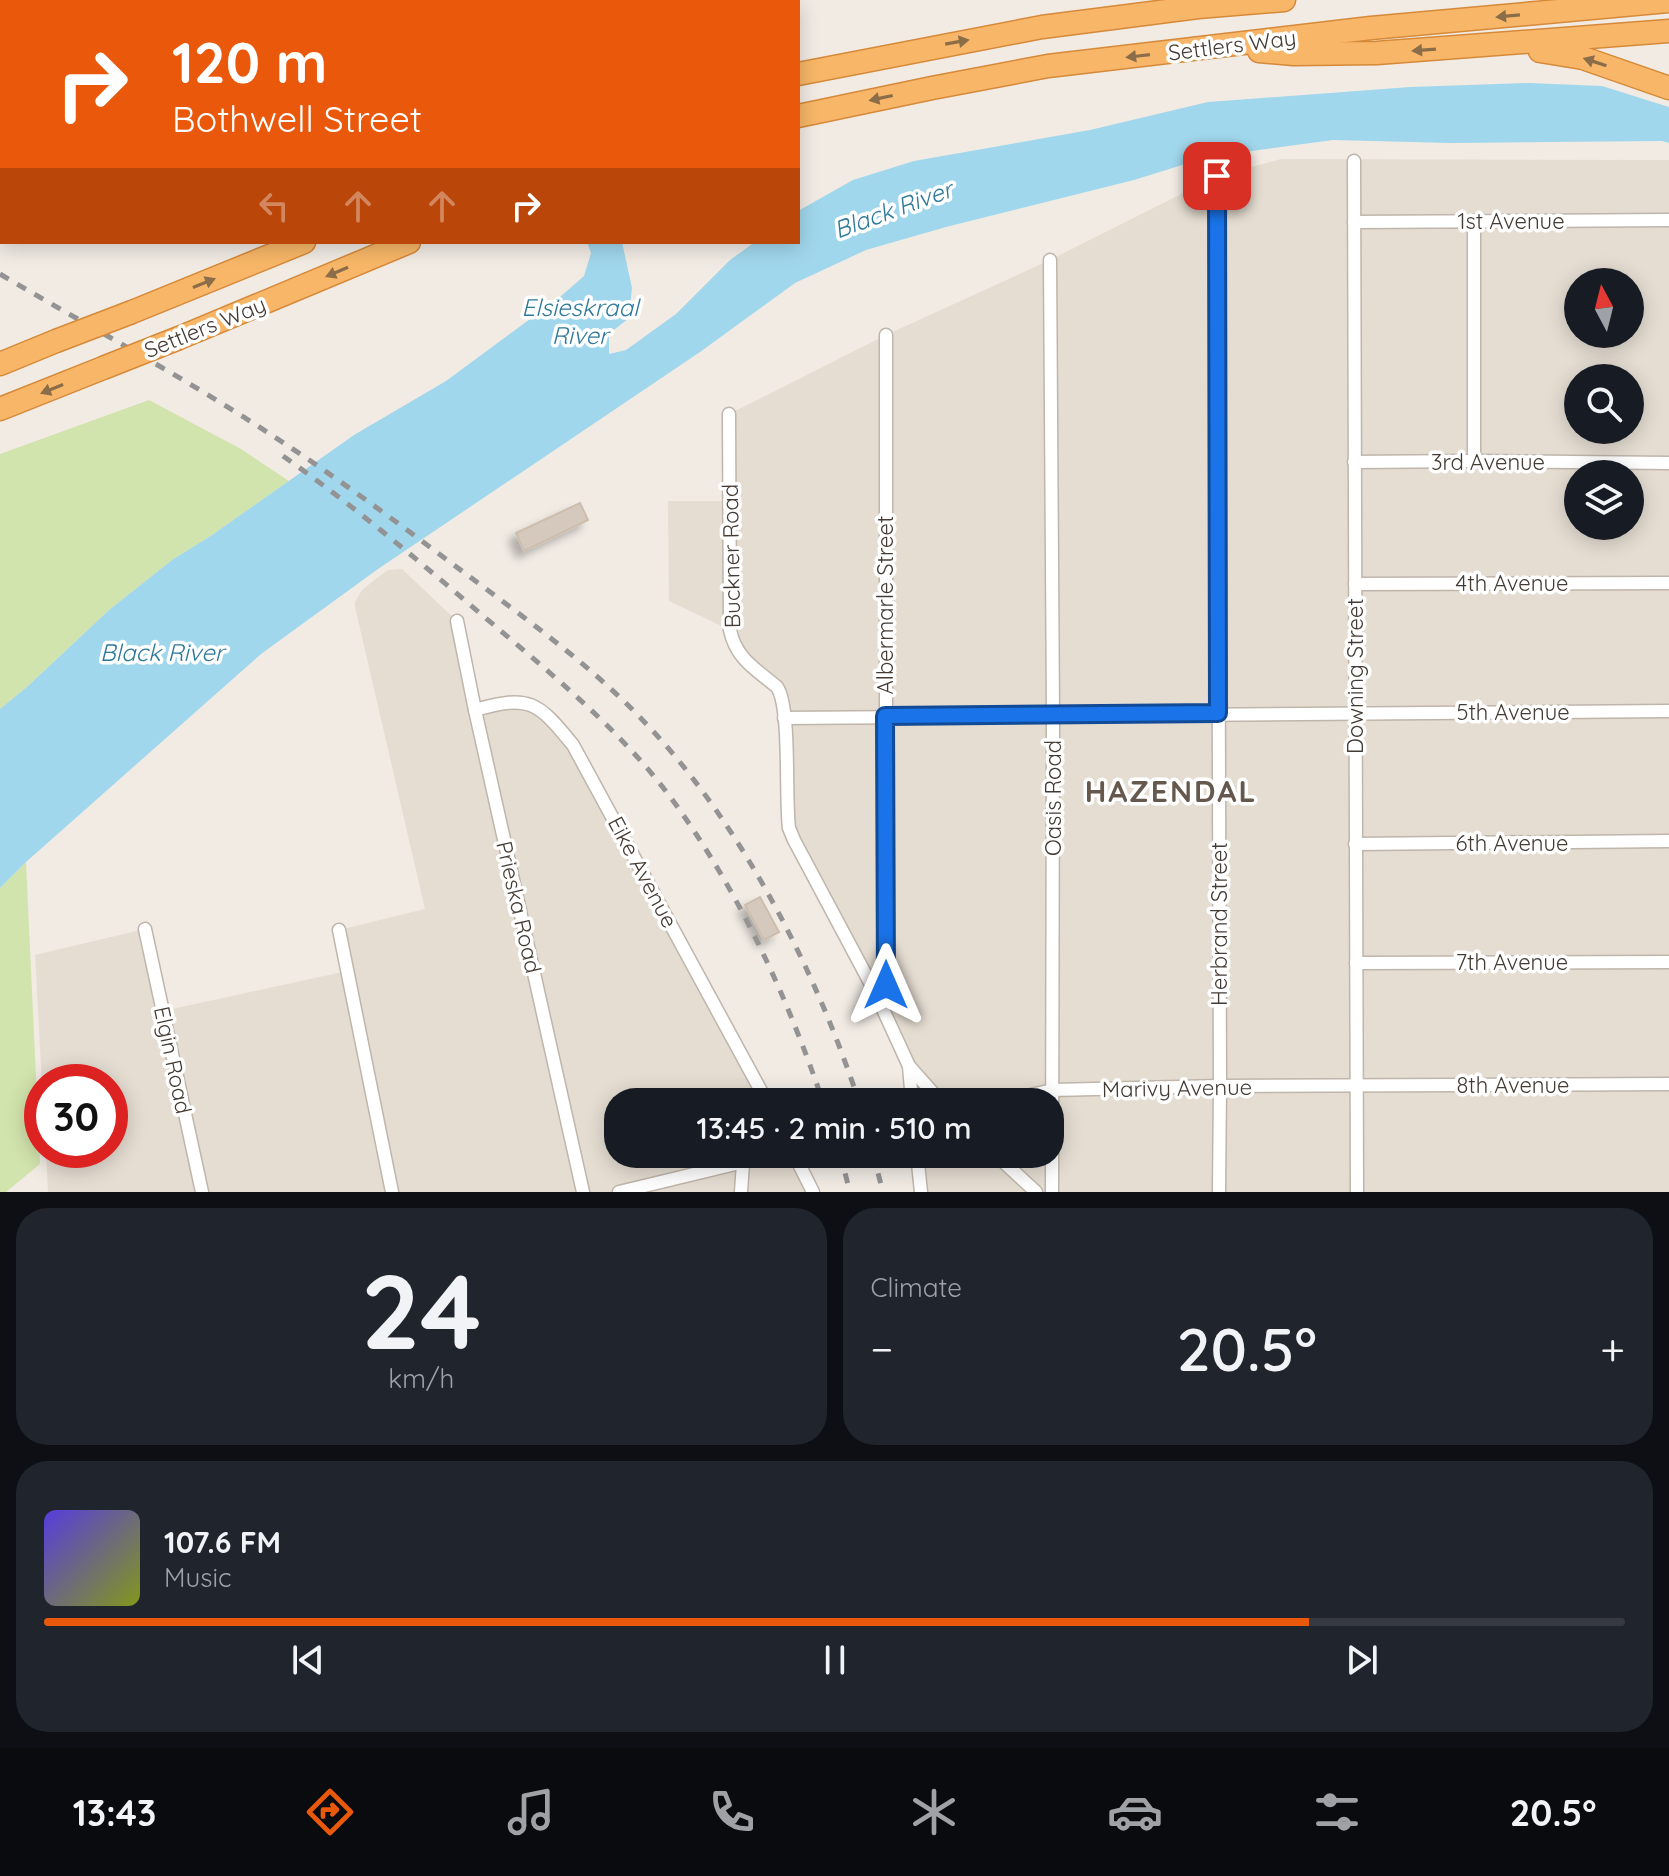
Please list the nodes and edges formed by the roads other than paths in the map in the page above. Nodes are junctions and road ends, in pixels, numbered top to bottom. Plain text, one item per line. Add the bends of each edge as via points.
1 (1227, 0) edge
2 (1284, 0) edge
3 (1669, 1) edge
4 (1198, 7) junction
5 (1669, 31) edge
6 (1488, 45) junction
7 (1211, 48) junction
8 (800, 74) edge
9 (1669, 88) edge
10 (800, 116) edge
11 (1354, 161) dead end
12 (1217, 176) dead end
13 (1669, 220) edge
14 (1474, 221) junction
15 (1354, 222) junction
16 (299, 244) edge
17 (404, 244) edge
18 (1050, 260) dead end
19 (886, 335) dead end
20 (0, 364) edge
21 (0, 409) edge
22 (729, 414) dead end
23 (1474, 461) junction
24 (1354, 462) junction
25 (1669, 463) edge
26 (1669, 583) edge
27 (1355, 584) junction
28 (457, 621) dead end
29 (475, 710) junction
30 (1669, 711) edge
31 (1218, 713) junction
32 (1356, 713) junction
33 (1053, 714) junction
34 (885, 716) junction
35 (784, 718) junction
36 (1669, 841) edge
37 (1355, 844) junction
38 (145, 929) dead end
39 (339, 930) dead end
40 (1669, 962) edge
41 (1356, 963) junction
42 (875, 992) junction
43 (909, 1066) junction
44 (1669, 1084) edge
45 (1220, 1086) junction
46 (1358, 1087) junction
47 (759, 1088) edge
48 (911, 1088) edge
49 (929, 1088) edge
50 (1053, 1088) edge
51 (1064, 1090) edge
52 (722, 1168) edge
53 (743, 1168) edge
54 (801, 1168) edge
55 (918, 1168) edge
56 (1010, 1168) edge
57 (1052, 1168) edge
58 (202, 1192) edge
59 (392, 1192) edge
60 (583, 1192) edge
61 (619, 1192) edge
62 (741, 1192) edge
63 (813, 1192) edge
64 (921, 1192) edge
65 (1036, 1192) edge
66 (1052, 1192) edge
67 (1219, 1192) edge
68 (1357, 1192) edge

1 - 4 highway
2 - 4 highway, Settlers Way
3 -> 7 highway, Settlers Way
8 -> 4 highway, Settlers Way via 1042,27
5 - 6 highway
6 -> 7 highway via 1294,54
9 -> 6 highway via 1583,58
7 -> 10 highway, Settlers Way via 1048,66
11 - 15 street, Downing Street
12 - 31 street, Herbrand Street
13 - 14 street, 1st Avenue
14 - 15 street, 1st Avenue
14 - 23 street
15 - 24 street, Downing Street
20 -> 16 highway, Settlers Way, bridge
17 -> 21 highway, Settlers Way, bridge
18 - 33 street, Oasis Road
19 - 34 street, Albermarle Street
22 - 35 street, Buckner Road via 730,630 740,655 781,693
23 - 24 street, 3rd Avenue
23 - 25 street, 3rd Avenue
24 - 27 street, Downing Street
26 - 27 street, 4th Avenue
27 - 32 street, Downing Street
28 - 29 street, Prieska Road
29 - 47 street, Eike Avenue via 503,702 533,705 573,745
29 - 60 street, Prieska Road
30 - 32 street, 5th Avenue
31 - 32 street, 5th Avenue
31 - 33 street, 5th Avenue
31 - 45 street, Herbrand Street
32 - 37 street, Downing Street
33 - 34 street, 5th Avenue
33 - 50 street, Oasis Road
34 - 35 street, 5th Avenue
34 - 42 street, Albermarle Street via 886,985
35 - 42 street, Buckner Road via 789,828
36 - 37 street, 6th Avenue
37 - 41 street, Downing Street
38 - 58 street, Elgin Road
39 - 59 street
40 - 41 street, 7th Avenue
41 - 46 street, Downing Street
42 - 43 street
43 - 48 street
43 - 49 street
44 - 46 street, 8th Avenue
45 - 46 street, Marivy Avenue
45 - 51 street, Marivy Avenue
45 - 67 street, Herbrand Street
46 - 68 street, Downing Street
52 - 61 street
53 - 62 street
54 - 63 street
55 - 64 street
56 - 65 street
57 - 66 street, Oasis Road

